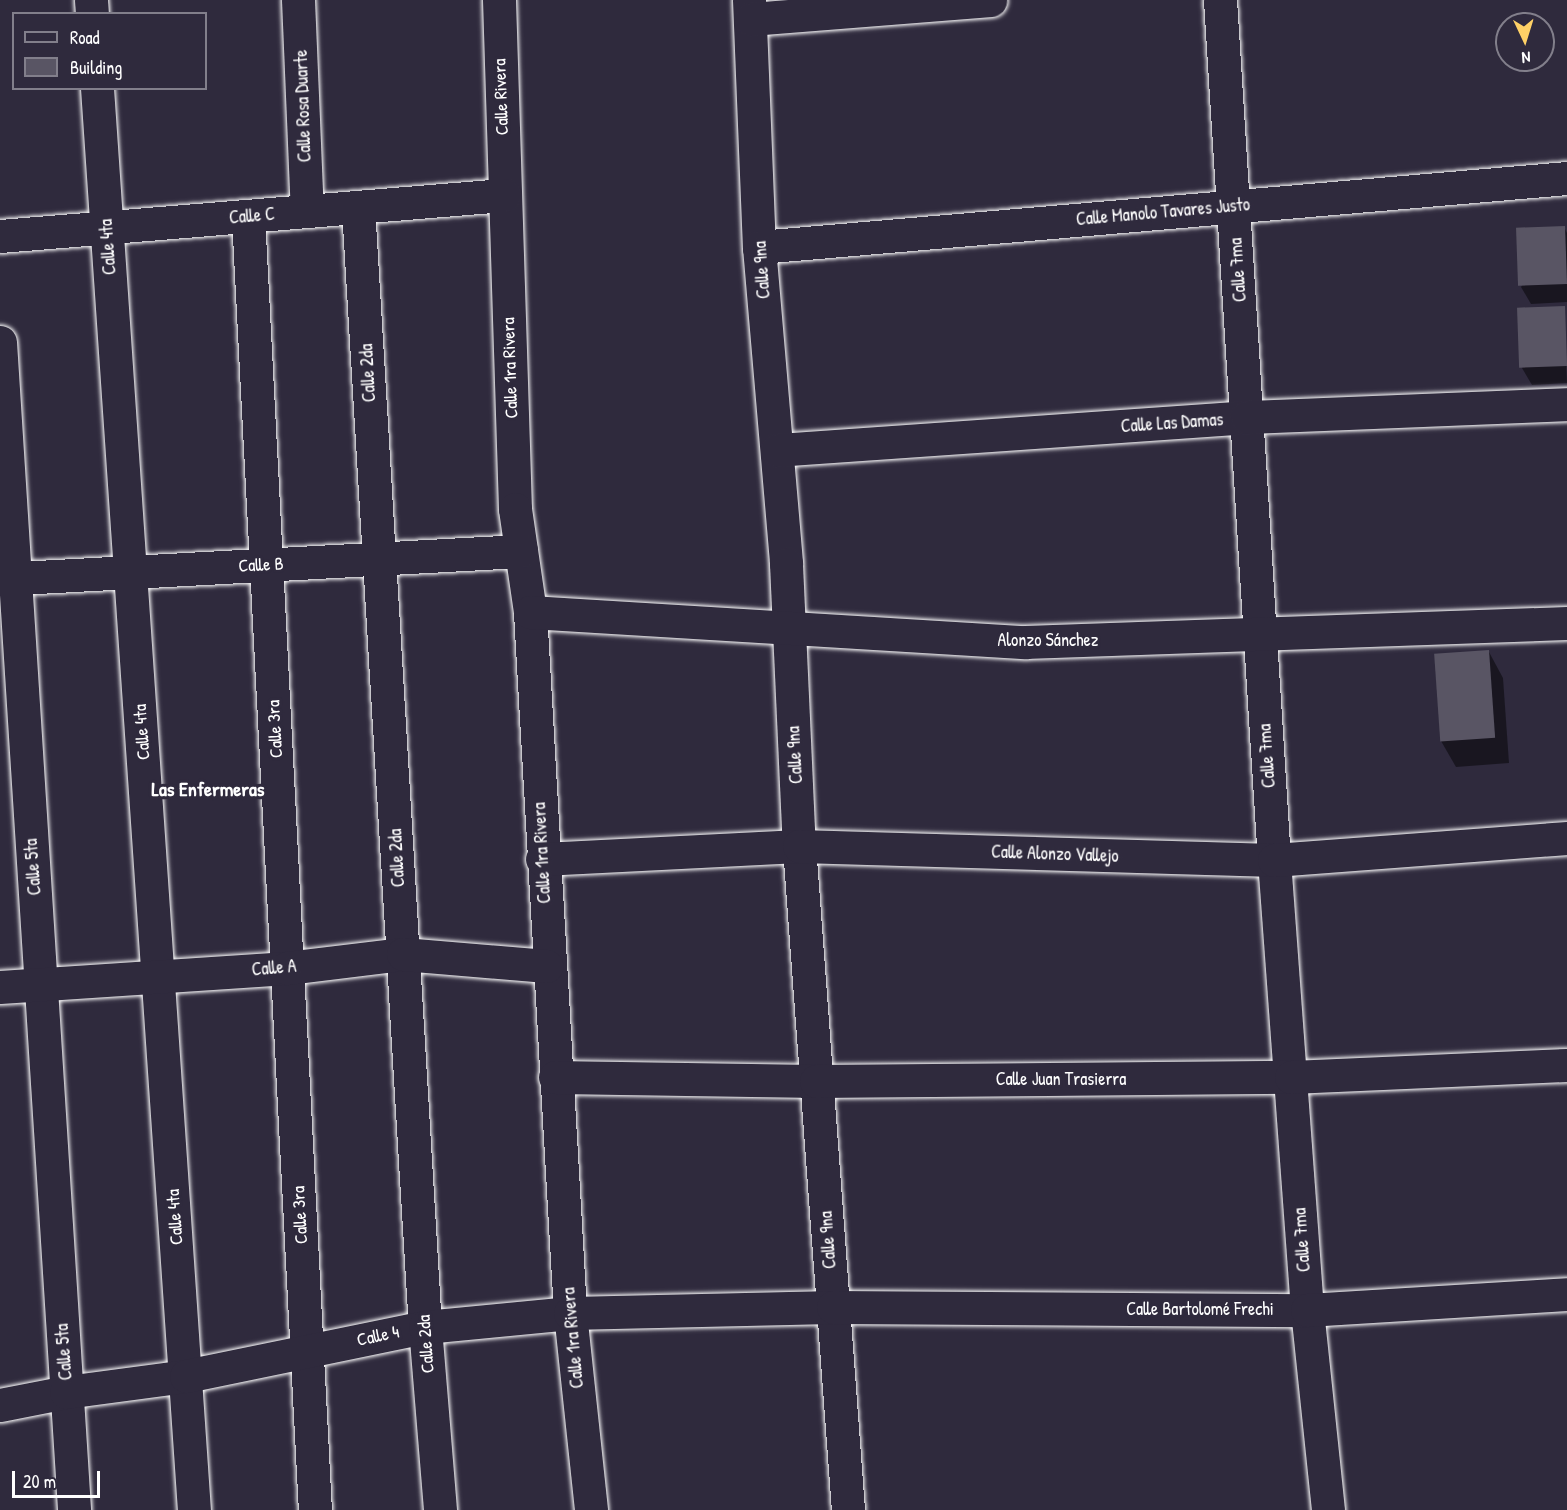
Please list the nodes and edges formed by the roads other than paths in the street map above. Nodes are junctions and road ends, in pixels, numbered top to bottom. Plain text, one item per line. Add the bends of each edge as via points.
1 (298, 0) edge
2 (499, 0) edge
3 (990, 0) edge
4 (1220, 0) edge
5 (750, 10) edge
6 (97, 90) edge
7 (1567, 178) edge
8 (504, 195) junction
9 (1233, 206) junction
10 (358, 207) junction
11 (307, 211) junction
12 (248, 216) junction
13 (107, 227) junction
14 (0, 236) edge
15 (759, 247) junction
16 (0, 342) edge
17 (1567, 404) edge
18 (1247, 417) junction
19 (777, 450) junction
20 (521, 551) junction
21 (379, 558) junction
22 (266, 565) junction
23 (131, 572) junction
24 (8, 579) edge
25 (530, 612) junction
26 (1567, 623) edge
27 (789, 627) junction
28 (1258, 636) junction
29 (1567, 838) edge
30 (799, 846) junction
31 (542, 860) junction
32 (1274, 860) junction
33 (403, 954) junction
34 (547, 966) junction
35 (287, 968) junction
36 (159, 976) junction
37 (40, 984) junction
38 (0, 987) edge
39 (1567, 1065) edge
40 (555, 1077) junction
41 (1291, 1077) junction
42 (816, 1081) junction
43 (1567, 1294) edge
44 (833, 1307) junction
45 (1307, 1310) junction
46 (570, 1313) junction
47 (424, 1327) junction
48 (307, 1351) junction
49 (186, 1376) junction
50 (66, 1392) junction
51 (0, 1406) edge
52 (74, 1510) edge
53 (194, 1510) edge
54 (315, 1510) edge
55 (440, 1510) edge
56 (591, 1510) edge
57 (848, 1510) edge
58 (1328, 1510) edge

1 - 11 street, Calle Rosa Duarte
2 - 8 street, Calle Rivera
3 - 5 street
4 - 9 street, Calle 7ma
5 - 15 street, Calle 9na
6 - 13 street, Calle 4ta
7 - 9 street, Calle Manolo Tavares Justo
8 - 10 street, Calle C
8 - 20 street, Calle 1ra Rivera via 515,509
9 - 15 street, Calle Manolo Tavares Justo
9 - 18 street, Calle 7ma
10 - 11 street, Calle C
10 - 21 street, Calle 2da
11 - 12 street, Calle C
12 - 13 street, Calle C
12 - 22 street, Calle 3ra
13 - 14 street, Calle C
13 - 23 street, Calle 4ta
15 - 19 street, Calle 9na
16 - 24 street, Calle 5ta
17 - 18 street, Calle Las Damas
18 - 19 street, Calle Las Damas
18 - 28 street, Calle 7ma
19 - 27 street, Calle 9na
20 - 21 street, Calle B
20 - 25 street, Calle 1ra Rivera
21 - 22 street, Calle B
21 - 33 street, Calle 2da
22 - 23 street, Calle B
22 - 35 street, Calle 3ra
23 - 24 street, Calle B
23 - 36 street, Calle 4ta
24 - 37 street, Calle 5ta
25 - 27 street, Alonzo Sánchez
25 - 31 street, Calle 1ra Rivera
26 - 28 street, Alonzo Sánchez
27 - 28 street, Alonzo Sánchez via 1025,642
27 - 30 street, Calle 9na
28 - 32 street, Calle 7ma
29 - 32 street, Calle Alonzo Vallejo
30 - 31 street, Calle Alonzo Vallejo
30 - 32 street, Calle Alonzo Vallejo
30 - 42 street, Calle 9na
31 - 34 street, Calle 1ra Rivera
32 - 41 street, Calle 7ma
33 - 34 street, Calle A
33 - 35 street, Calle A
33 - 47 street, Calle 2da
34 - 40 street, Calle 1ra Rivera
35 - 36 street, Calle A
35 - 48 street, Calle 3ra
36 - 37 street, Calle A
36 - 49 street, Calle 4ta
37 - 38 street, Calle A
37 - 50 street, Calle 5ta
39 - 41 street, Calle Juan Trasierra
40 - 42 street, Calle Juan Trasierra
40 - 46 street, Calle 1ra Rivera
41 - 42 street, Calle Juan Trasierra
41 - 45 street, Calle 7ma
42 - 44 street, Calle 9na
43 - 45 street, Calle Bartolomé Frechi
44 - 45 street, Calle Bartolomé Frechi
44 - 46 street, Calle 4
44 - 57 street, Calle 9na
45 - 58 street, Calle 7ma
46 - 47 street, Calle 4
46 - 56 street, Calle 1ra Rivera
47 - 48 street, Calle 4
47 - 55 street, Calle 2da
48 - 49 street, Calle 4
48 - 54 street, Calle 3ra
49 - 50 street, Calle 4
49 - 53 street, Calle 4ta
50 - 51 street, Calle 4
50 - 52 street, Calle 5ta

